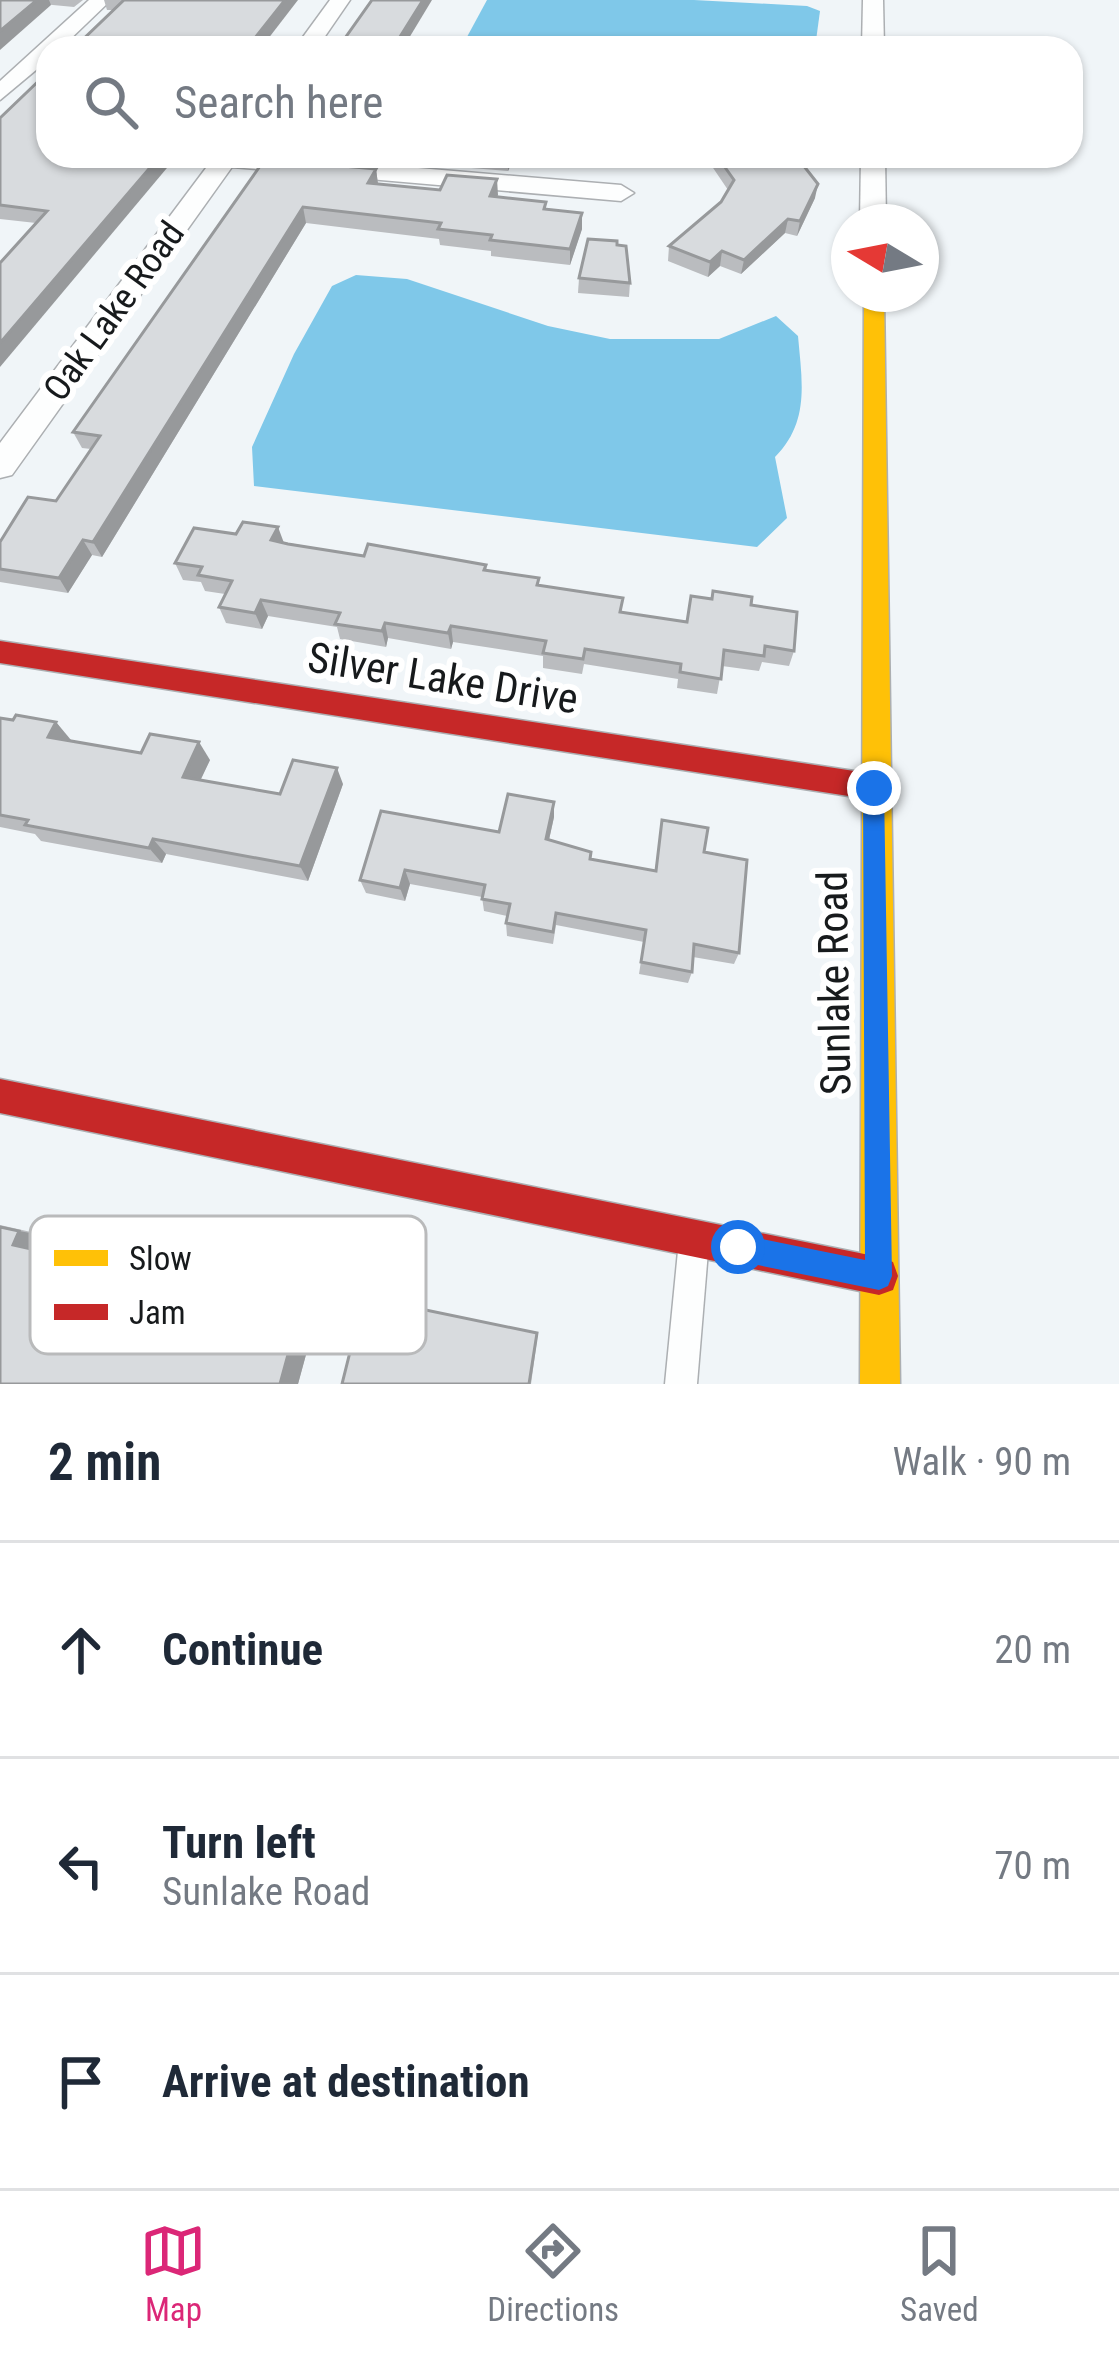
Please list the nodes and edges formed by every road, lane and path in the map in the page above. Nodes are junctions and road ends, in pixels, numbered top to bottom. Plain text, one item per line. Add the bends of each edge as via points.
1 (101, 0) edge
2 (340, 0) edge
3 (873, 0) edge
4 (61, 36) edge
5 (314, 36) edge
6 (873, 36) edge
7 (36, 59) edge
8 (0, 93) edge
9 (218, 168) edge
10 (347, 168) edge
11 (873, 168) edge
12 (621, 193) dead end
13 (874, 204) edge
14 (874, 312) edge
15 (0, 466) edge
16 (0, 652) edge
17 (874, 788) junction
18 (0, 1096) edge
19 (694, 1239) junction
20 (879, 1276) junction
21 (681, 1384) edge
22 (880, 1384) edge

1 - 4 street
2 - 5 street
3 - 6 street
7 - 8 street
9 - 15 street, Oak Lake Road
10 - 12 street
11 - 13 street
14 - 17 street, Sunlake Road
16 - 17 street, Silver Lake Drive
17 - 20 street, Sunlake Road
18 - 19 street
19 - 20 street
19 - 21 lane
20 - 22 street, Sunlake Road

